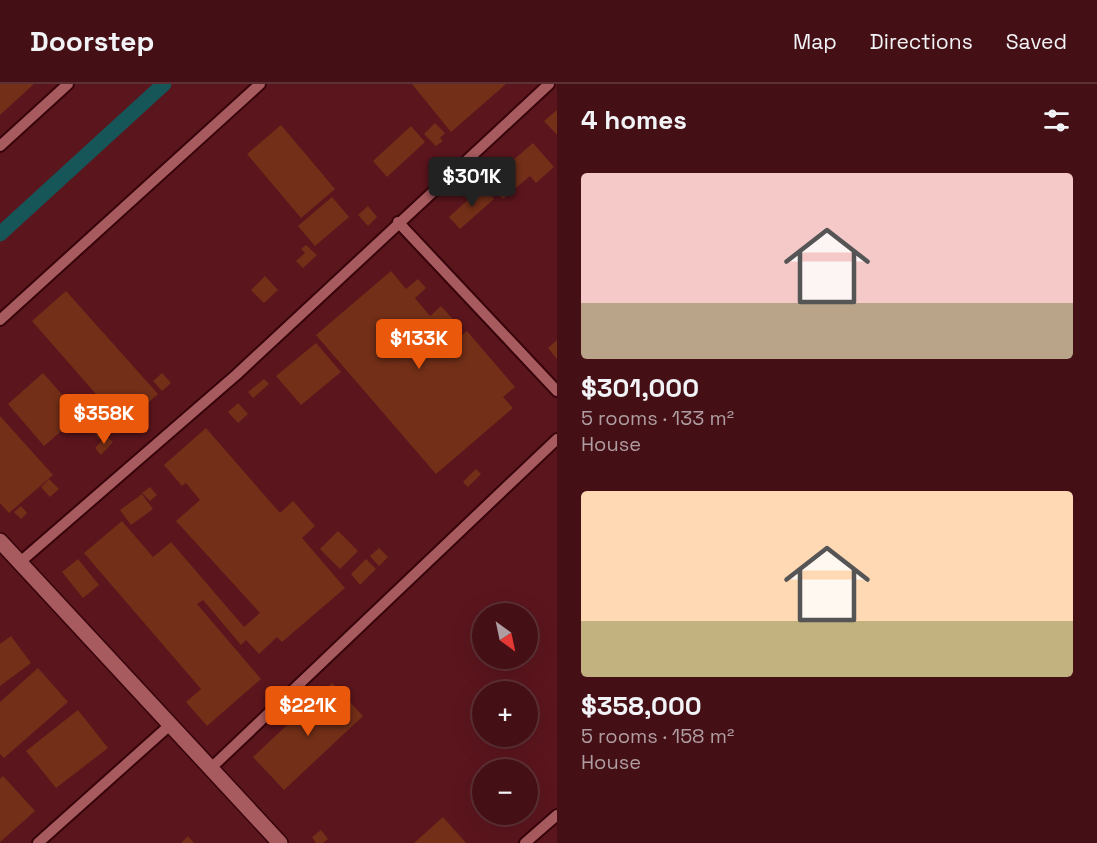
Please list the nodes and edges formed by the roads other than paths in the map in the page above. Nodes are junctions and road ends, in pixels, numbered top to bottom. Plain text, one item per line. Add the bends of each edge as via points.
1 (68, 84) edge
2 (260, 84) edge
3 (549, 84) edge
4 (0, 146) edge
5 (398, 222) junction
6 (0, 320) edge
7 (557, 391) edge
8 (557, 439) edge
9 (0, 541) edge
10 (19, 563) junction
11 (171, 725) junction
12 (210, 770) junction
13 (557, 815) edge
14 (38, 843) edge
15 (280, 843) edge
16 (525, 843) edge

1 - 4 street
2 - 6 street
3 - 5 street
5 - 7 street
5 - 10 street via 236,375
8 - 12 street
9 - 10 street
10 - 11 street
11 - 12 street
11 - 14 street
12 - 15 street
13 - 16 street

